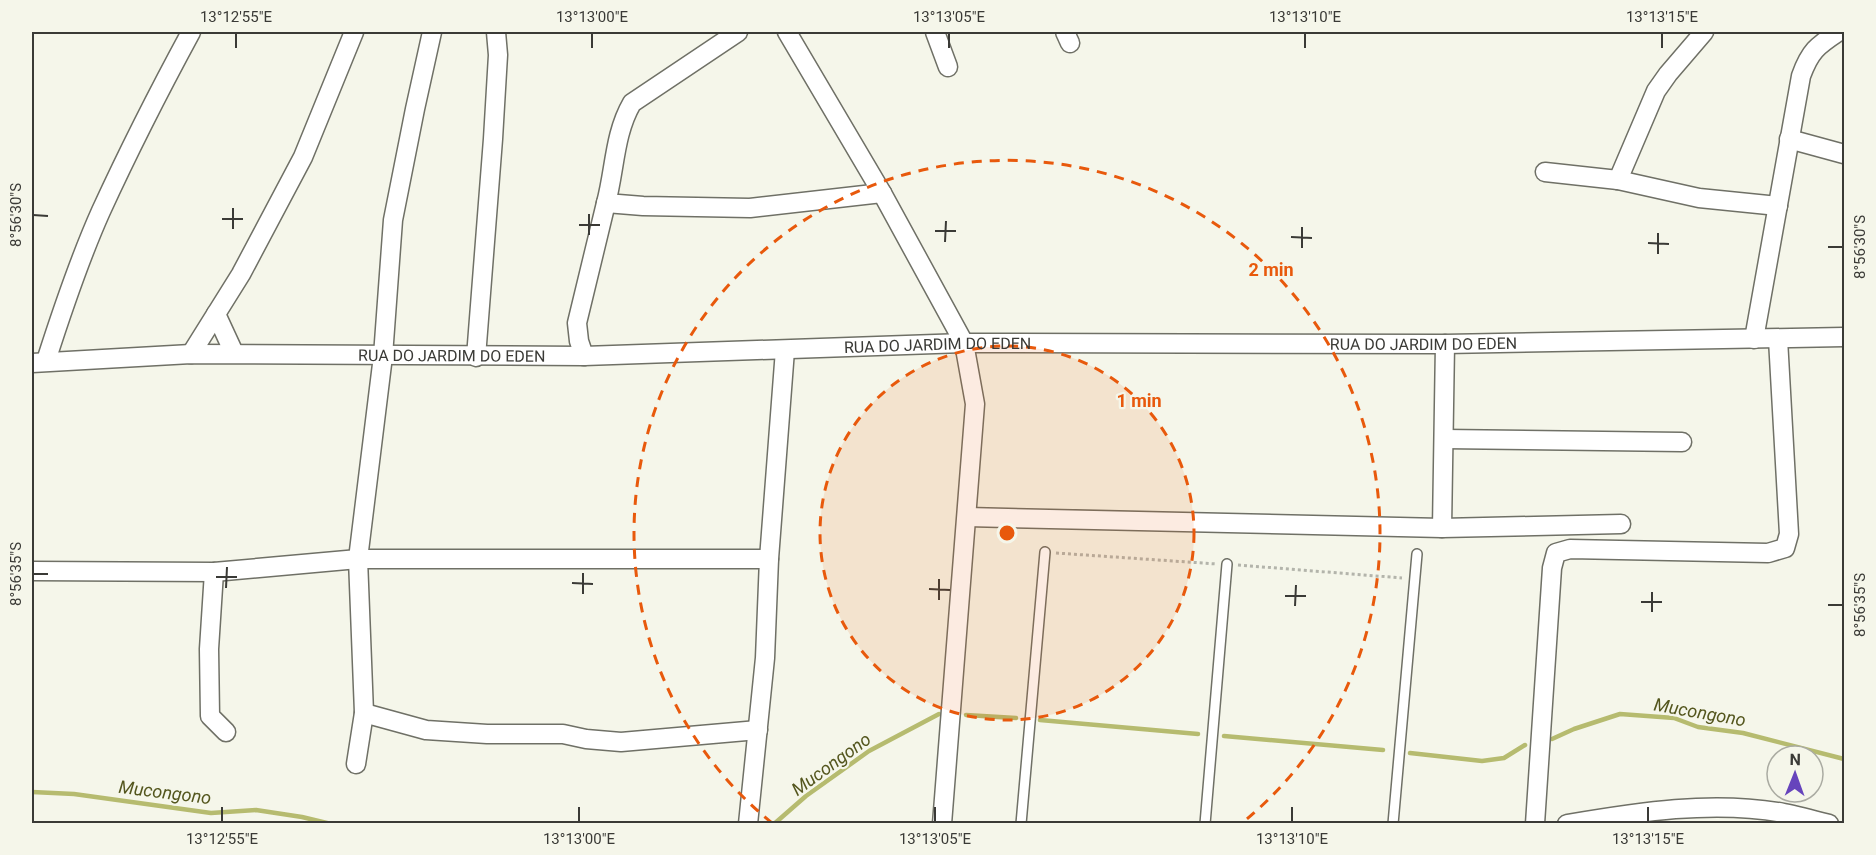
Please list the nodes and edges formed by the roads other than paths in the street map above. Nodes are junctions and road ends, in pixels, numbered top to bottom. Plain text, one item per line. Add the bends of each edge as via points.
1 (191, 32) edge
2 (354, 32) edge
3 (432, 32) edge
4 (496, 32) edge
5 (738, 32) edge
6 (787, 32) edge
7 (935, 32) edge
8 (1704, 32) edge
9 (1838, 32) edge
10 (948, 67) dead end
11 (1790, 139) junction
12 (1845, 154) edge
13 (1545, 172) dead end
14 (1618, 180) junction
15 (882, 193) junction
16 (606, 203) junction
17 (1778, 206) junction
18 (216, 314) junction
19 (1845, 337) edge
20 (1754, 339) junction
21 (1778, 339) junction
22 (964, 343) junction
23 (1444, 344) junction
24 (785, 350) junction
25 (234, 353) junction
26 (191, 354) junction
27 (383, 356) junction
28 (584, 356) junction
29 (476, 357) junction
30 (39, 362) edge
31 (1444, 440) junction
32 (1682, 442) dead end
33 (967, 517) junction
34 (1621, 524) dead end
35 (1442, 528) junction
36 (1045, 552) dead end
37 (1417, 554) dead end
38 (358, 559) junction
39 (769, 559) junction
40 (1227, 564) dead end
41 (32, 571) edge
42 (214, 572) junction
43 (364, 712) junction
44 (758, 730) junction
45 (226, 732) dead end
46 (356, 764) dead end
47 (748, 824) edge
48 (942, 824) edge
49 (1021, 824) edge
50 (1205, 824) edge
51 (1393, 824) edge
52 (1535, 824) edge
53 (1567, 824) edge
54 (1829, 824) edge

1 - 30 street via 100,213
2 - 18 street via 303,157
3 - 27 street via 393,220
4 - 29 street via 493,139
5 - 16 street via 632,103 624,116
6 - 15 street
7 - 10 street
8 - 14 street via 1656,91
9 - 11 street via 1808,56
11 - 12 street
11 - 17 street
13 - 14 street
14 - 17 street via 1699,198
15 - 16 street via 750,208
15 - 22 street
16 - 28 street via 578,323
17 - 20 street
18 - 25 street
18 - 26 street
19 - 21 street, RUA DO JARDIM DO EDEN
20 - 21 street, RUA DO JARDIM DO EDEN
20 - 23 street, RUA DO JARDIM DO EDEN
21 - 52 street via 1788,534 1785,548 1768,553 1570,549 1556,553
22 - 23 street, RUA DO JARDIM DO EDEN
22 - 24 street, RUA DO JARDIM DO EDEN
22 - 33 street via 975,404
23 - 31 street
24 - 28 street, RUA DO JARDIM DO EDEN
24 - 39 street
25 - 26 street, RUA DO JARDIM DO EDEN
25 - 27 street, RUA DO JARDIM DO EDEN
26 - 30 street, RUA DO JARDIM DO EDEN
27 - 29 street, RUA DO JARDIM DO EDEN
27 - 38 street
28 - 29 street, RUA DO JARDIM DO EDEN
31 - 32 street
31 - 35 street
33 - 35 street
33 - 48 street
34 - 35 street
36 - 49 lane
37 - 51 lane
38 - 39 street
38 - 42 street
38 - 43 street
39 - 44 street
40 - 50 lane
41 - 42 street
42 - 45 street via 210,716
43 - 44 street via 426,730 563,734 621,742
43 - 46 street
44 - 47 street
53 - 54 street via 1660,810 1721,807 1783,813

